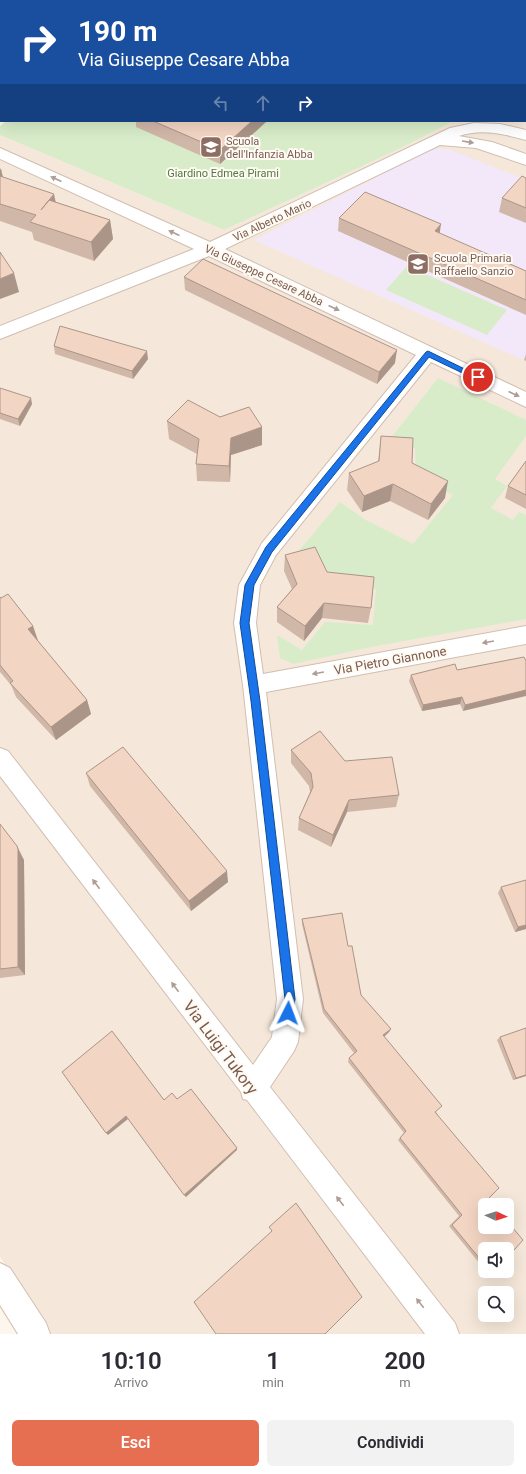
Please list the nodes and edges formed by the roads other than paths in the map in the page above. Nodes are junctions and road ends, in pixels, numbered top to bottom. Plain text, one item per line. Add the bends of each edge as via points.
1 (488, 124) edge
2 (526, 135) edge
3 (429, 142) junction
4 (0, 153) edge
5 (526, 160) edge
6 (210, 249) junction
7 (0, 333) edge
8 (428, 354) junction
9 (526, 400) edge
10 (526, 635) edge
11 (254, 685) junction
12 (0, 758) edge
13 (253, 1089) junction
14 (0, 1278) edge
15 (34, 1334) edge
16 (444, 1334) edge

1 - 2 street, Via Alberto Mario
1 - 3 street, Via Alberto Mario via 456,131
3 -> 5 street via 467,141
3 - 6 street, Via Alberto Mario
6 -> 4 street, Via Giuseppe Cesare Abba
6 - 7 street, Via Alberto Mario
6 -> 8 street, Via Giuseppe Cesare Abba
8 -> 9 street, Via Giuseppe Cesare Abba
8 - 11 street via 269,549 250,585 245,623
10 -> 11 street, Via Pietro Giannone
11 - 13 street via 290,999 285,1042
13 -> 12 street, Via Luigi Tukory
16 -> 13 street, Via Luigi Tukory
14 - 15 street

